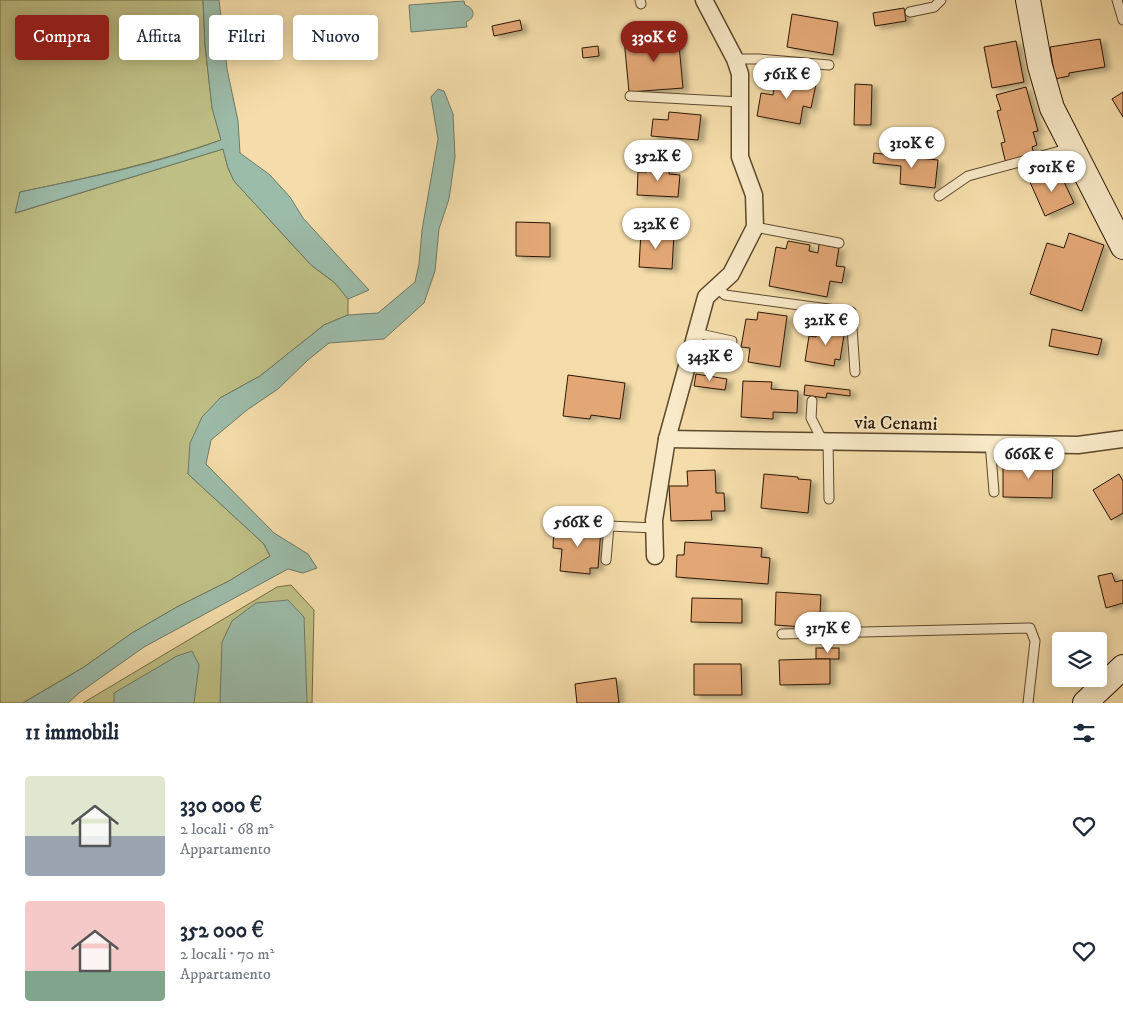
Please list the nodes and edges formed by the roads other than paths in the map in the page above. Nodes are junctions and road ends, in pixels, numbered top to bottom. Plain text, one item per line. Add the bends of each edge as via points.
1 (704, 0) edge
2 (941, 0) edge
3 (1028, 0) edge
4 (1117, 0) edge
5 (910, 12) dead end
6 (1123, 20) edge
7 (735, 59) junction
8 (829, 65) dead end
9 (630, 96) dead end
10 (740, 102) junction
11 (1071, 148) junction
12 (939, 196) dead end
13 (755, 228) junction
14 (839, 243) dead end
15 (1123, 247) edge
16 (717, 287) junction
17 (696, 334) junction
18 (732, 341) dead end
19 (855, 372) dead end
20 (812, 401) dead end
21 (668, 438) junction
22 (1123, 439) edge
23 (825, 440) junction
24 (990, 443) junction
25 (994, 492) dead end
26 (829, 499) dead end
27 (655, 528) junction
28 (655, 556) dead end
29 (606, 560) dead end
30 (782, 634) dead end
31 (1123, 667) edge
32 (1028, 703) edge
33 (1085, 703) edge

1 - 7 street
2 - 5 lane via 934,7
3 - 11 street via 1047,91
4 - 6 lane
7 - 8 lane
7 - 10 street via 740,74
9 - 10 lane
10 - 13 street via 740,157 754,195
11 - 12 lane via 968,176
11 - 15 street
13 - 14 lane
13 - 16 street via 731,274
16 - 17 street via 706,297
16 - 19 lane via 725,296 851,312
17 - 18 lane
17 - 21 street
20 - 23 lane via 811,418
21 - 23 street, via Cenami
21 - 27 street
22 - 24 street, via Cenami via 1078,445
23 - 24 street, via Cenami
23 - 26 lane
24 - 25 lane
27 - 28 street
27 - 29 lane via 609,526
30 - 32 lane via 1030,628 1034,641
31 - 33 street

